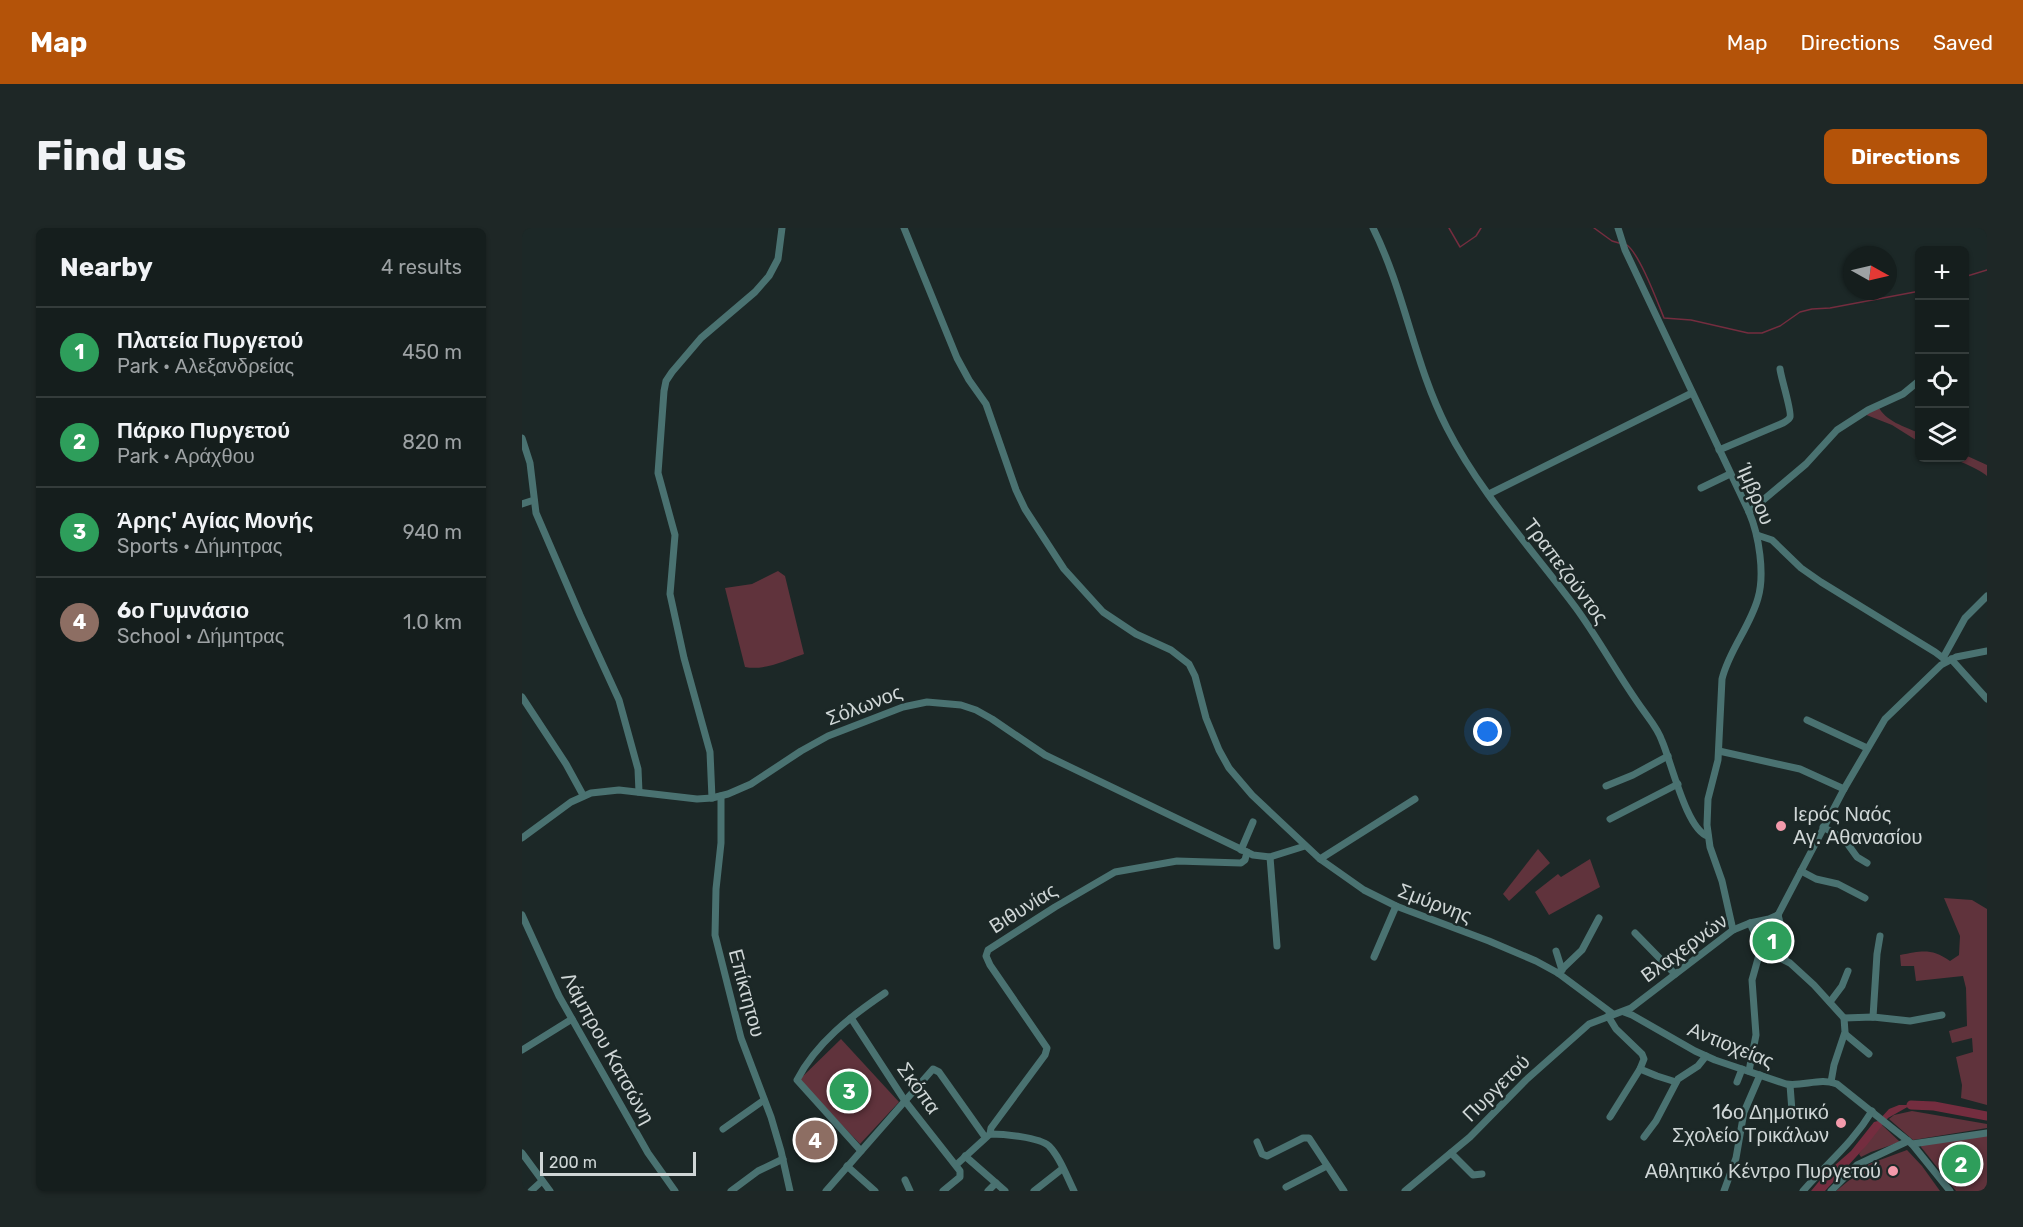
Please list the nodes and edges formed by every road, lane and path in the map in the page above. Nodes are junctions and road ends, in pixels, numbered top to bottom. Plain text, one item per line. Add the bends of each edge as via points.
1 (782, 228) edge
2 (904, 228) edge
3 (1373, 228) edge
4 (1619, 232) edge
5 (1780, 369) dead end
6 (1915, 384) edge
7 (1692, 393) junction
8 (522, 438) edge
9 (1719, 450) junction
10 (1730, 474) junction
11 (1701, 488) dead end
12 (1489, 494) junction
13 (534, 500) junction
14 (522, 504) edge
15 (1749, 512) junction
16 (1757, 535) junction
17 (1987, 596) edge
18 (1987, 651) edge
19 (1947, 660) junction
20 (522, 697) edge
21 (1987, 699) edge
22 (1807, 720) dead end
23 (1867, 748) junction
24 (1719, 750) junction
25 (1668, 756) junction
26 (1678, 784) junction
27 (1606, 786) dead end
28 (1844, 789) junction
29 (639, 792) junction
30 (583, 795) junction
31 (721, 796) junction
32 (712, 798) junction
33 (1415, 799) dead end
34 (1610, 819) dead end
35 (1253, 822) dead end
36 (1823, 827) junction
37 (1708, 836) junction
38 (522, 838) edge
39 (1305, 846) junction
40 (1244, 851) junction
41 (1270, 857) junction
42 (1320, 860) junction
43 (1867, 863) dead end
44 (1801, 871) junction
45 (1865, 898) dead end
46 (1396, 906) junction
47 (522, 915) edge
48 (1778, 915) junction
49 (1599, 918) dead end
50 (1750, 922) junction
51 (1733, 930) junction
52 (1635, 933) dead end
53 (1880, 936) dead end
54 (1277, 945) dead end
55 (1556, 951) dead end
56 (1761, 954) junction
57 (1374, 957) dead end
58 (1785, 960) junction
59 (1848, 971) dead end
60 (1560, 972) junction
61 (1675, 974) junction
62 (885, 993) dead end
63 (1830, 1002) junction
64 (1624, 1012) junction
65 (1610, 1015) junction
66 (1942, 1015) dead end
67 (1873, 1017) junction
68 (851, 1018) junction
69 (1844, 1018) junction
70 (572, 1019) junction
71 (1845, 1034) junction
72 (522, 1050) edge
73 (1869, 1054) dead end
74 (1706, 1056) junction
75 (1641, 1069) junction
76 (1745, 1070) junction
77 (1760, 1075) junction
78 (1676, 1082) junction
79 (1737, 1082) dead end
80 (1831, 1082) junction
81 (1790, 1085) junction
82 (764, 1100) junction
83 (905, 1101) junction
84 (1792, 1111) dead end
85 (1873, 1112) junction
86 (1610, 1117) dead end
87 (723, 1129) dead end
88 (1987, 1132) edge
89 (987, 1135) junction
90 (1644, 1137) dead end
91 (1257, 1142) dead end
92 (1910, 1143) junction
93 (861, 1151) junction
94 (1451, 1153) junction
95 (522, 1154) edge
96 (965, 1156) junction
97 (783, 1159) junction
98 (956, 1165) junction
99 (847, 1166) junction
100 (1327, 1166) junction
101 (1062, 1168) junction
102 (1482, 1174) dead end
103 (905, 1180) dead end
104 (542, 1181) junction
105 (996, 1183) junction
106 (1286, 1187) dead end
107 (1408, 1190) edge
108 (531, 1191) edge
109 (550, 1191) edge
110 (675, 1191) edge
111 (730, 1191) edge
112 (790, 1191) edge
113 (826, 1191) edge
114 (875, 1191) edge
115 (910, 1191) edge
116 (943, 1191) edge
117 (988, 1191) edge
118 (1005, 1191) edge
119 (1034, 1191) edge
120 (1074, 1191) edge
121 (1344, 1191) edge
122 (1724, 1191) edge
123 (1803, 1191) edge
124 (1831, 1191) edge
125 (1950, 1191) edge

1 - 32 street via 778,259 769,276 701,338 672,372 664,391 658,473 675,535 670,594 710,753
2 - 39 street, Σμύρνης via 957,357 986,404 1016,490 1030,516 1069,575 1103,612 1187,662 1223,758 1258,802
3 - 12 street, Τραπεζούντος via 1438,410 1461,454
4 - 7 street, Ίμβρου
5 - 9 street via 1789,418
6 - 15 street via 1837,430
7 - 9 street, Ίμβρου
7 - 12 street
8 - 13 street via 531,468
9 - 10 street, Ίμβρου
10 - 11 street
10 - 15 street, Ίμβρου
12 - 25 street, Τραπεζούντος via 1578,611 1658,731
13 - 14 street
13 - 29 street via 536,513 615,690 638,769
15 - 16 street, Ίμβρου
16 - 19 street via 1772,540 1821,582
16 - 24 street, Ίμβρου via 1759,595 1722,679
17 - 19 street via 1965,618
18 - 19 street
19 - 21 street
19 - 23 street via 1891,712
20 - 30 street
22 - 23 street
23 - 28 street
24 - 28 street via 1800,769
24 - 37 street, Ίμβρου via 1708,799
25 - 26 street, Τραπεζούντος
25 - 27 street
26 - 34 street
26 - 37 street, Τραπεζούντος via 1691,820 1701,834
28 - 36 street
29 - 30 street, Σόλωνος via 611,790
29 - 32 street, Σόλωνος via 682,799
30 - 38 street, Σόλωνος
31 - 32 street, Σόλωνος
31 - 40 street, Σόλωνος via 750,784 828,736 912,704 945,702 982,713 1053,760
31 - 82 street, Επίκτητου via 715,935 741,1038
33 - 42 street
35 - 40 street
36 - 43 street via 1844,838 1857,857
36 - 44 street
37 - 51 street, Τραπεζούντος
39 - 41 street
39 - 42 street, Σμύρνης
40 - 41 street, Σόλωνος
40 - 89 street, Βιθυνίας via 1245,860 1241,863 1177,861 1109,874 988,950 990,965 1047,1048
41 - 54 street
42 - 46 street, Σμύρνης
44 - 45 street
44 - 48 street
46 - 57 street
46 - 60 street, Σμύρνης
47 - 70 street, Λάμπρου Κατσώνη
48 - 50 street, Βλαχερνών
48 - 58 street
49 - 60 street via 1582,950
50 - 51 street, Βλαχερνών
50 - 56 street via 1760,941
51 - 61 street, Βλαχερνών
52 - 61 street
53 - 67 street
55 - 60 street
56 - 58 street
56 - 76 street via 1752,980 1756,1029
58 - 63 street
59 - 63 street
60 - 65 street, Σμύρνης
61 - 64 street, Βλαχερνών
62 - 68 street
63 - 69 street
64 - 65 street, Βλαχερνών
64 - 74 street, Αντιοχείας
65 - 75 street, Σμύρνης via 1616,1029 1643,1055
65 - 94 street, Πυργετού via 1589,1024 1572,1038
66 - 67 street via 1910,1022
67 - 69 street
68 - 83 street, Σκόπα
68 - 93 street via 822,1045 797,1080
69 - 71 street
70 - 72 street
70 - 110 street, Λάμπρου Κατσώνη via 648,1153
71 - 73 street
71 - 80 street
74 - 76 street, Αντιοχείας
74 - 78 street
75 - 78 street
75 - 86 street
76 - 77 street, Αντιοχείας
76 - 79 street
77 - 81 street, Αντιοχείας
77 - 122 street via 1744,1112 1736,1158
78 - 90 street
80 - 81 street, Αντιοχείας
80 - 85 street
81 - 84 street
82 - 87 street
82 - 97 street, Επίκτητου
83 - 89 street via 936,1069
83 - 93 street
83 - 98 street, Σκόπα
85 - 92 street
85 - 123 street
88 - 92 street
89 - 96 street
89 - 101 street via 1042,1142 1052,1150
91 - 100 street via 1267,1156 1309,1137
92 - 124 street via 1857,1165
92 - 125 street
93 - 99 street
94 - 102 street via 1473,1175
94 - 107 street, Πυργετού
95 - 104 street
96 - 98 street
96 - 105 street
97 - 111 street
97 - 112 street, Επίκτητου
98 - 116 street, Σκόπα via 961,1175
99 - 113 street
99 - 114 street
100 - 106 street
100 - 121 street
101 - 119 street
101 - 120 street
103 - 115 street
104 - 108 street
104 - 109 street
105 - 117 street
105 - 118 street

